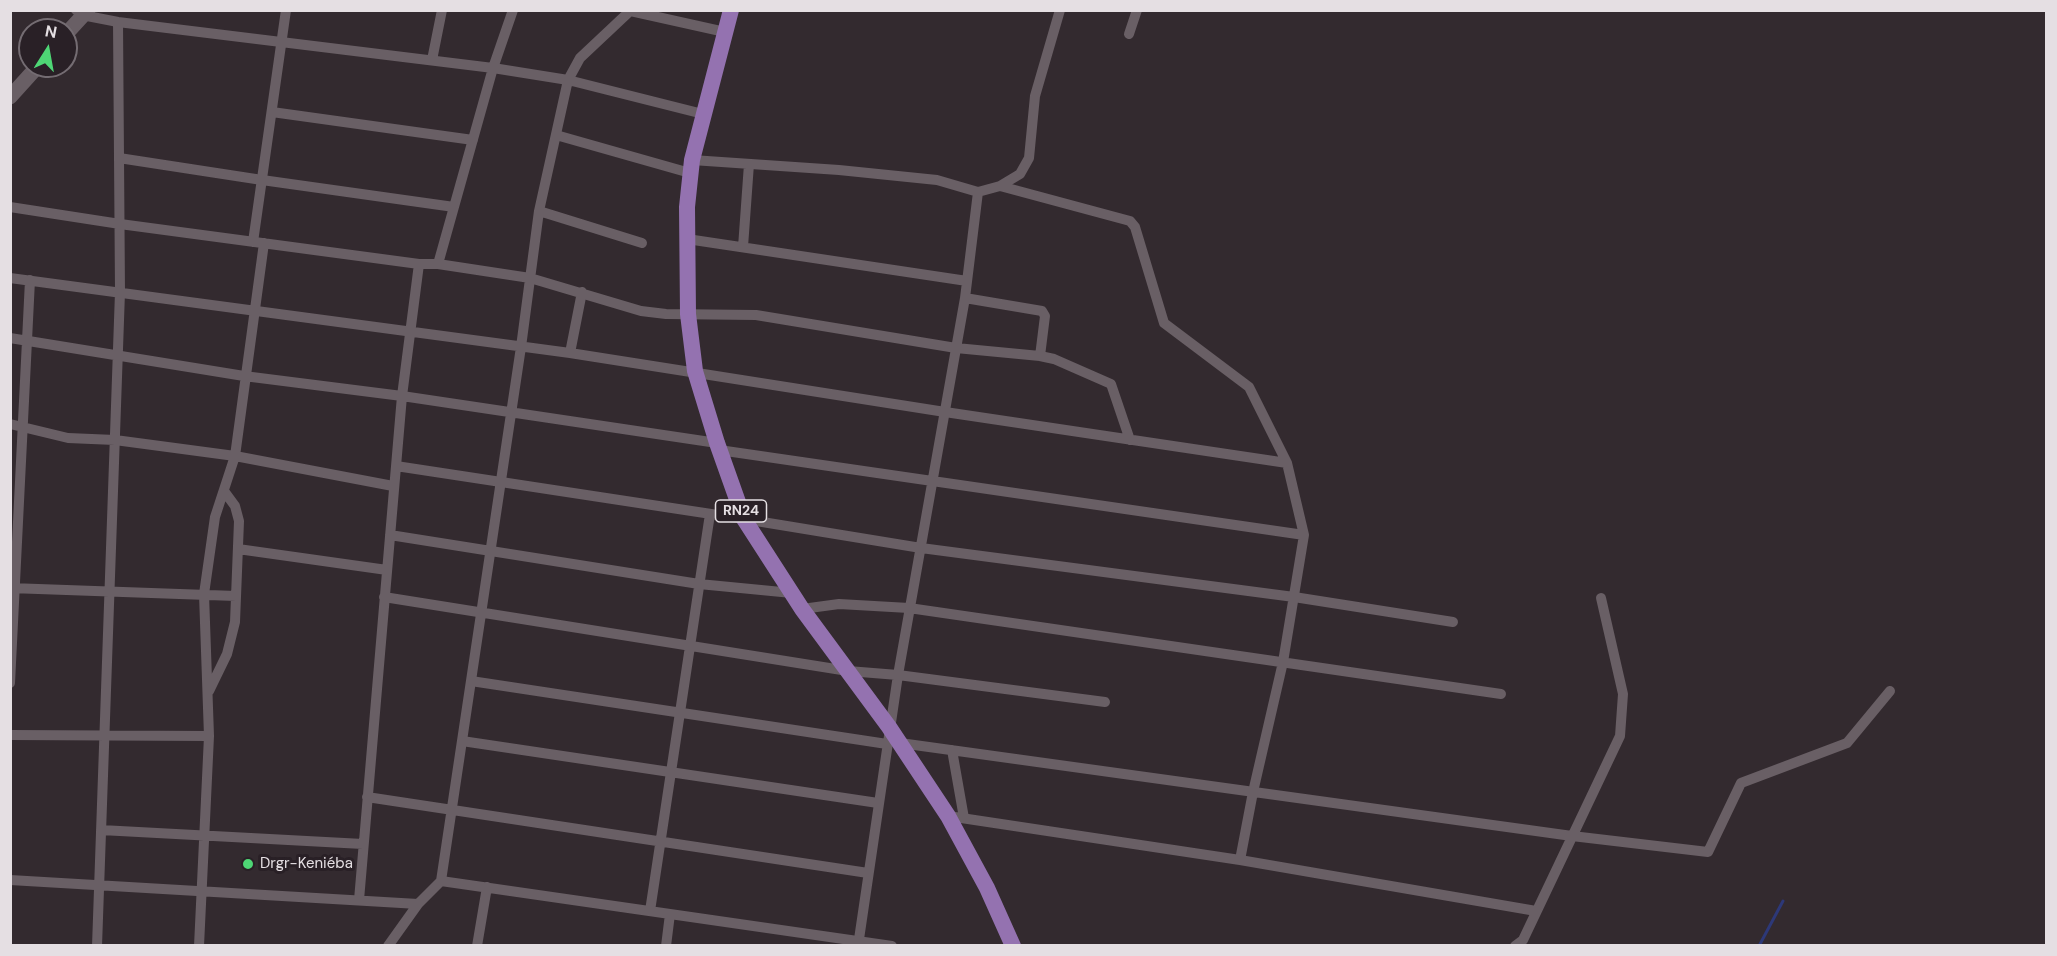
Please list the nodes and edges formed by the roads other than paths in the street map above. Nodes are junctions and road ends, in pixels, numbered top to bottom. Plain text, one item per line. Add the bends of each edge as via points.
1 (286, 10) edge
2 (442, 10) edge
3 (513, 10) edge
4 (731, 10) edge
5 (1060, 10) edge
6 (1137, 10) edge
7 (628, 11) edge
8 (82, 12) edge
9 (118, 22) junction
10 (725, 32) junction
11 (1129, 34) dead end
12 (282, 42) junction
13 (432, 60) junction
14 (493, 68) junction
15 (27, 78) edge
16 (568, 80) junction
17 (10, 97) edge
18 (272, 112) junction
19 (703, 114) junction
20 (556, 135) junction
21 (473, 140) junction
22 (119, 158) junction
23 (749, 164) junction
24 (691, 167) junction
25 (262, 180) junction
26 (1000, 186) junction
27 (978, 192) junction
28 (10, 207) edge
29 (454, 207) junction
30 (539, 211) junction
31 (120, 224) junction
32 (687, 239) junction
33 (258, 242) junction
34 (642, 243) dead end
35 (743, 247) junction
36 (419, 264) junction
37 (438, 264) junction
38 (10, 278) edge
39 (530, 278) junction
40 (30, 280) junction
41 (967, 281) junction
42 (120, 292) junction
43 (582, 292) junction
44 (965, 298) junction
45 (254, 310) junction
46 (688, 314) junction
47 (410, 332) junction
48 (10, 338) edge
49 (27, 341) junction
50 (521, 347) junction
51 (956, 348) junction
52 (570, 353) junction
53 (118, 354) junction
54 (1040, 356) junction
55 (695, 371) junction
56 (244, 376) junction
57 (402, 396) junction
58 (945, 412) junction
59 (511, 413) junction
60 (10, 424) edge
61 (23, 427) junction
62 (115, 440) junction
63 (1130, 440) junction
64 (718, 446) junction
65 (235, 456) junction
66 (1287, 463) junction
67 (396, 466) junction
68 (933, 480) junction
69 (501, 482) junction
70 (393, 486) junction
71 (224, 491) junction
72 (710, 514) junction
73 (744, 519) junction
74 (1305, 535) junction
75 (390, 536) junction
76 (921, 548) junction
77 (238, 549) junction
78 (491, 551) junction
79 (387, 570) junction
80 (699, 584) junction
81 (13, 588) edge
82 (110, 591) junction
83 (792, 593) junction
84 (204, 594) junction
85 (236, 596) junction
86 (384, 597) junction
87 (1294, 597) junction
88 (1601, 598) dead end
89 (802, 609) junction
90 (909, 609) junction
91 (481, 613) junction
92 (1453, 622) dead end
93 (690, 646) junction
94 (1283, 662) junction
95 (848, 671) junction
96 (898, 675) junction
97 (471, 681) junction
98 (10, 683) edge
99 (1890, 691) dead end
100 (208, 694) junction
101 (1501, 694) dead end
102 (1105, 702) dead end
103 (680, 712) junction
104 (10, 735) edge
105 (105, 735) junction
106 (209, 736) junction
107 (892, 738) junction
108 (462, 741) junction
109 (952, 750) junction
110 (671, 772) junction
111 (1253, 792) junction
112 (367, 797) junction
113 (879, 803) junction
114 (452, 810) junction
115 (956, 817) junction
116 (101, 830) junction
117 (204, 835) junction
118 (1572, 836) junction
119 (660, 841) junction
120 (363, 844) junction
121 (1240, 860) junction
122 (868, 873) junction
123 (10, 880) edge
124 (441, 881) junction
125 (99, 885) junction
126 (487, 888) junction
127 (202, 891) junction
128 (359, 900) junction
129 (418, 904) junction
130 (650, 911) junction
131 (1536, 912) junction
132 (670, 914) junction
133 (858, 943) edge
134 (97, 945) edge
135 (199, 945) edge
136 (388, 945) edge
137 (477, 945) edge
138 (666, 945) edge
139 (892, 945) edge
140 (1013, 945) edge
141 (1515, 945) edge

1 - 12 street
2 - 13 street
3 - 14 street
4 - 10 main road, RN24
5 - 26 street via 1035,96 1029,158 1020,174
6 - 11 street
7 - 10 street
7 - 16 street via 580,58
8 - 9 street
9 - 12 street
9 - 22 street
10 - 19 main road, RN24
12 - 13 street
12 - 18 street
13 - 14 street
14 - 16 street
14 - 21 street
15 - 17 main road
16 - 19 street
16 - 20 street
18 - 21 street
18 - 25 street
19 - 24 main road, RN24
20 - 24 street
20 - 30 street
21 - 29 street
22 - 25 street
22 - 31 street
23 - 24 street
23 - 27 street via 937,180
23 - 35 street
24 - 32 main road, RN24
25 - 29 street
25 - 33 street
26 - 27 street
26 - 66 street via 1130,221 1164,323 1249,387
27 - 41 street
28 - 31 street
29 - 37 street
30 - 34 street
30 - 39 street
31 - 33 street
31 - 42 street
32 - 35 street
32 - 46 main road, RN24
33 - 36 street
33 - 45 street
35 - 41 street
36 - 37 street
36 - 47 street
37 - 39 street
38 - 40 street
39 - 43 street
39 - 50 street
40 - 42 street
40 - 49 street
41 - 44 street
42 - 45 street
42 - 53 street
43 - 46 street via 641,310
43 - 52 street
44 - 51 street
44 - 54 street via 1042,311 1046,316
45 - 47 street
45 - 56 street
46 - 51 street via 756,315
46 - 55 main road, RN24
47 - 50 street
47 - 57 street
48 - 49 street
49 - 53 street
49 - 61 street
50 - 52 street
50 - 59 street
51 - 54 street
51 - 58 street
52 - 55 street
53 - 56 street
53 - 62 street
54 - 63 street via 1111,384
55 - 58 street
55 - 64 main road, RN24
56 - 57 street
56 - 65 street
57 - 59 street
57 - 67 street
58 - 63 street
58 - 68 street
59 - 64 street
59 - 69 street
60 - 61 street
61 - 62 street via 68,438
61 - 81 street
62 - 65 street
62 - 82 street
63 - 66 street
64 - 68 street
64 - 73 main road, RN24
65 - 70 street
65 - 71 street
66 - 74 street
67 - 69 street
67 - 70 street
68 - 74 street
68 - 76 street
69 - 72 street
69 - 78 street
70 - 75 street
71 - 77 street via 235,506 239,521
71 - 84 street via 215,517
72 - 73 street
72 - 80 street
73 - 76 street
73 - 83 main road, RN24
74 - 87 street
75 - 78 street
75 - 79 street
76 - 87 street
76 - 90 street
77 - 79 street
77 - 85 street
78 - 80 street
78 - 91 street
79 - 86 street
80 - 83 street
80 - 93 street
81 - 82 street
81 - 98 street
82 - 84 street
82 - 105 street
83 - 89 main road, RN24
84 - 85 street
84 - 100 street
85 - 100 street via 227,654
86 - 91 street
86 - 112 street
87 - 92 street
87 - 94 street
88 - 118 street via 1623,694 1620,736
89 - 90 street via 839,604
89 - 95 main road, RN24
90 - 94 street
90 - 96 street
91 - 93 street
91 - 97 street
93 - 95 street
93 - 103 street
94 - 101 street
94 - 111 street
95 - 96 street
95 - 107 main road, RN24
96 - 102 street
96 - 107 street
97 - 103 street
97 - 108 street
99 - 118 street via 1847,743 1741,783 1708,852
100 - 106 street
103 - 107 street
103 - 110 street
104 - 105 street
105 - 106 street
105 - 116 street
106 - 117 street
107 - 109 street
107 - 113 street
107 - 115 main road, RN24
108 - 110 street
108 - 114 street
109 - 111 street
109 - 115 street
110 - 113 street
110 - 119 street
111 - 118 street
111 - 121 street
112 - 114 street
112 - 120 street
113 - 122 street
114 - 119 street
114 - 124 street
115 - 121 street
115 - 140 main road, RN24
116 - 117 street
116 - 125 street
117 - 120 street
117 - 127 street
118 - 131 street
119 - 122 street
119 - 130 street
120 - 128 street
121 - 131 street
122 - 133 street
123 - 125 street
124 - 126 street
124 - 129 street
125 - 127 street
125 - 134 street
126 - 130 street
126 - 137 street
127 - 128 street
127 - 135 street
128 - 129 street
129 - 136 street
130 - 132 street
131 - 141 street via 1523,940
132 - 133 street
132 - 138 street
133 - 139 street

